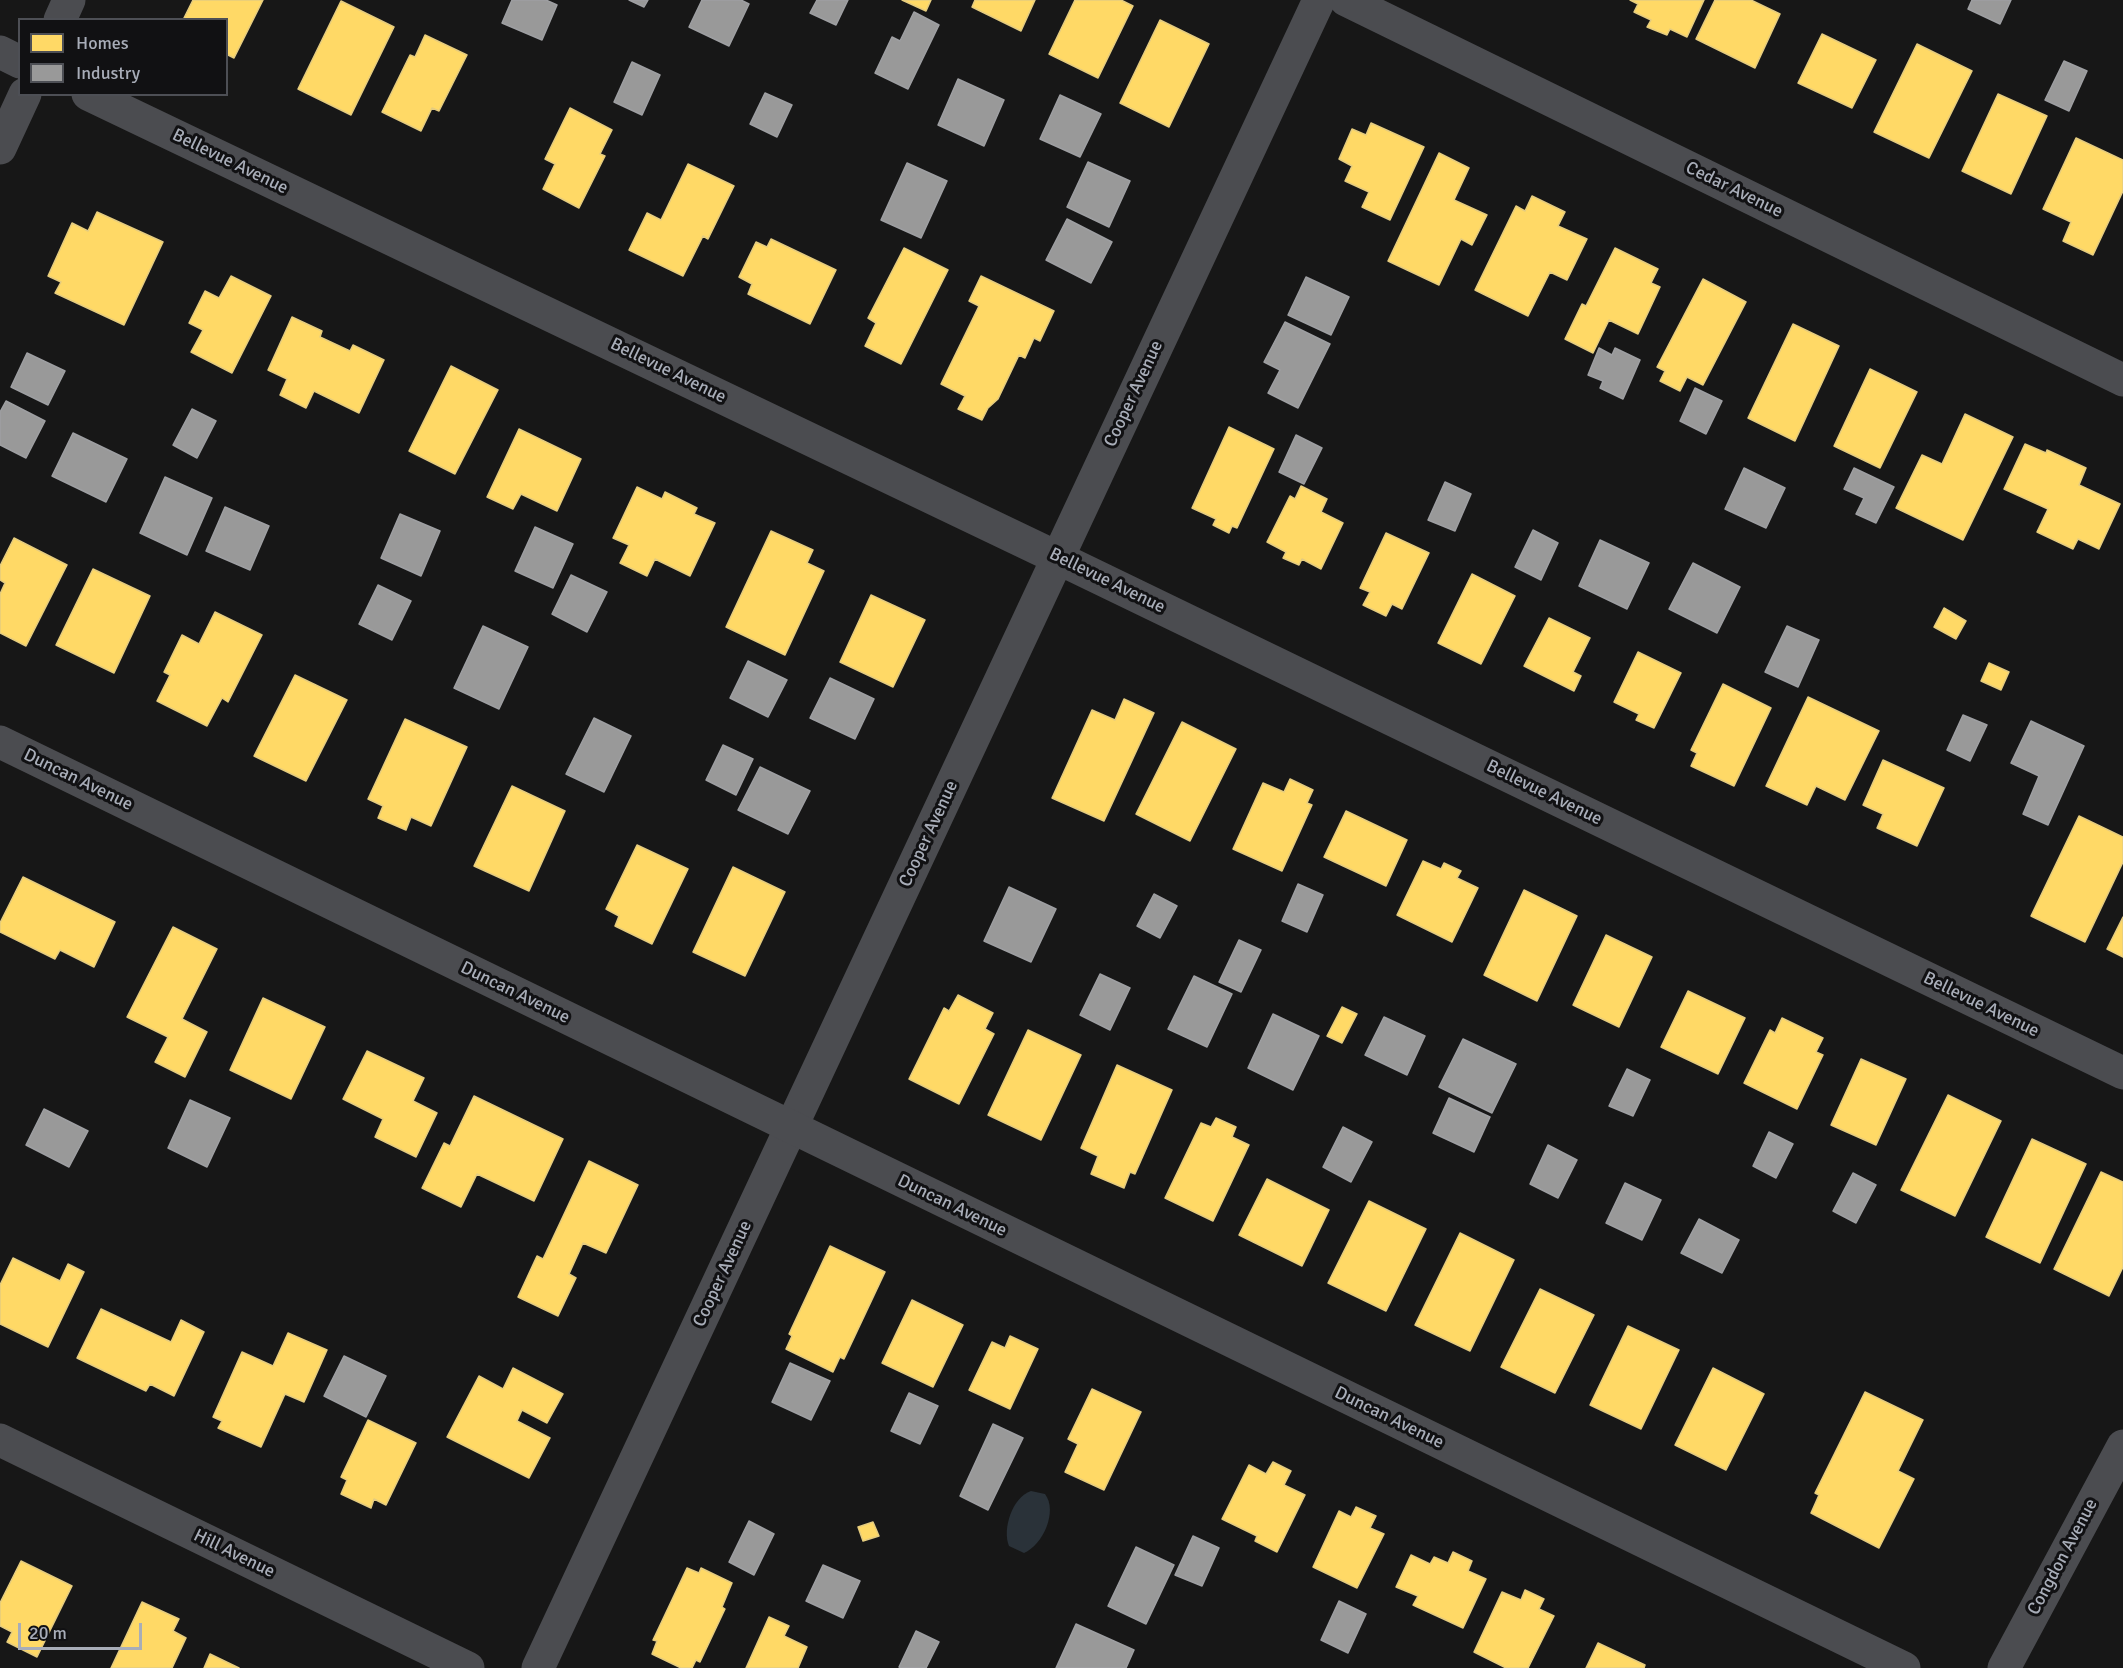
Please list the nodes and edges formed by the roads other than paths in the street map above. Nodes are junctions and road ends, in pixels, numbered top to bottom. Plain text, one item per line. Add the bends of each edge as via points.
1 (69, 0) edge
2 (1319, 0) edge
3 (1346, 0) edge
4 (61, 18) edge
5 (0, 52) edge
6 (18, 61) edge
7 (24, 96) edge
8 (92, 96) edge
9 (0, 148) edge
10 (2123, 380) edge
11 (1058, 558) junction
12 (0, 742) edge
13 (2123, 1073) edge
14 (791, 1129) junction
15 (0, 1440) edge
16 (2123, 1446) edge
17 (468, 1668) edge
18 (538, 1668) edge
19 (1904, 1668) edge
20 (2004, 1668) edge

1 - 4 street
2 - 11 street, Cooper Avenue
3 - 10 street, Cedar Avenue
5 - 6 street
7 - 9 street
8 - 11 street, Bellevue Avenue
11 - 13 street, Bellevue Avenue
11 - 14 street, Cooper Avenue
12 - 14 street, Duncan Avenue
14 - 18 street, Cooper Avenue
14 - 19 street, Duncan Avenue
15 - 17 street, Hill Avenue
16 - 20 street, Congdon Avenue

